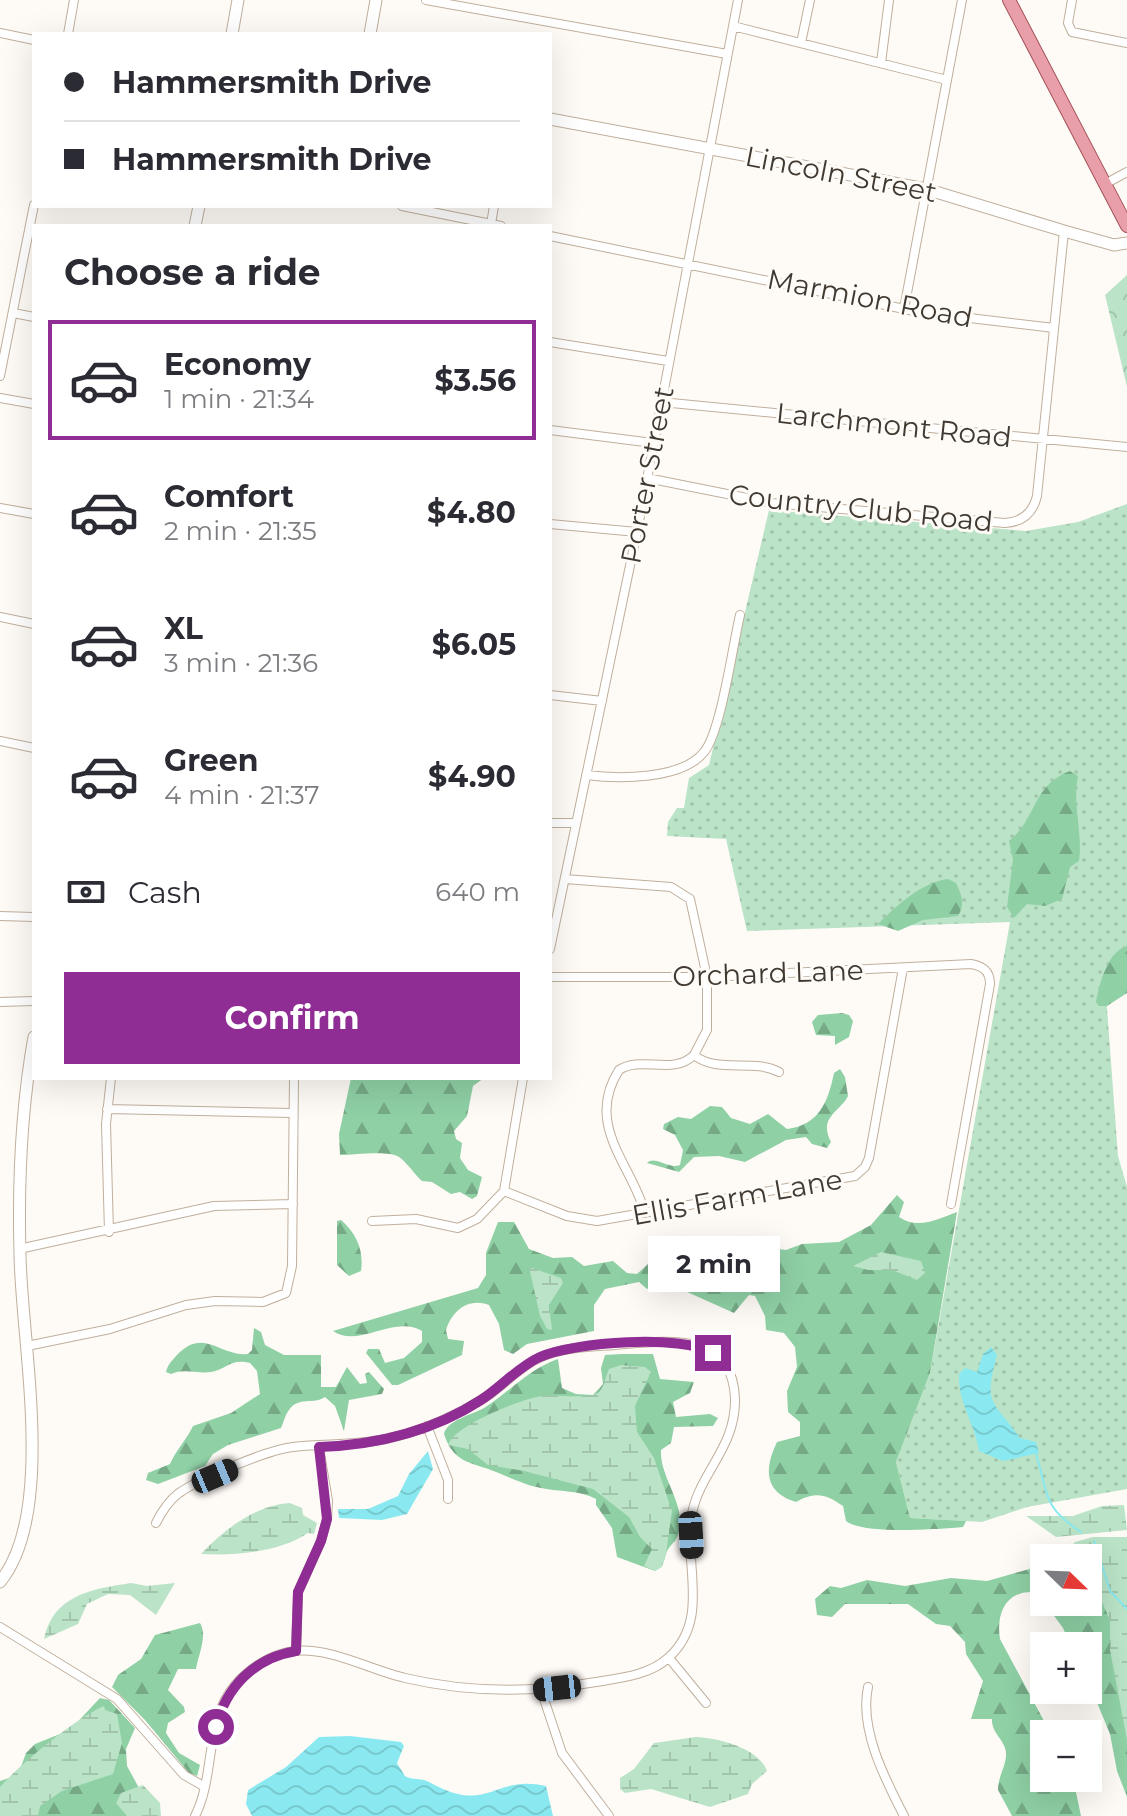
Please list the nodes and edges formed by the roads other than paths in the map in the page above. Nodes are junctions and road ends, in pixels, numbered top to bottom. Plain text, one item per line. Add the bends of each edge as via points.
1 (74, 0) edge
2 (238, 0) edge
3 (376, 0) edge
4 (426, 0) edge
5 (738, 0) edge
6 (810, 0) edge
7 (889, 0) edge
8 (962, 0) edge
9 (1009, 0) edge
10 (1072, 0) edge
11 (733, 26) junction
12 (68, 32) edge
13 (232, 32) edge
14 (370, 32) edge
15 (0, 33) edge
16 (32, 40) edge
17 (801, 43) junction
18 (1127, 43) edge
19 (727, 54) junction
20 (881, 63) junction
21 (947, 80) junction
22 (552, 119) edge
23 (708, 149) junction
24 (1127, 172) edge
25 (1105, 184) junction
26 (926, 189) junction
27 (412, 208) edge
28 (491, 224) edge
29 (1127, 226) edge
30 (32, 228) edge
31 (1064, 231) junction
32 (552, 236) edge
33 (1127, 243) edge
34 (686, 262) junction
35 (904, 309) junction
36 (13, 313) junction
37 (32, 317) edge
38 (1054, 328) junction
39 (552, 342) edge
40 (668, 361) junction
41 (0, 376) edge
42 (0, 398) edge
43 (661, 402) junction
44 (32, 404) edge
45 (552, 430) edge
46 (1043, 439) junction
47 (653, 443) junction
48 (1127, 447) edge
49 (647, 478) junction
50 (0, 508) edge
51 (32, 514) edge
52 (552, 524) edge
53 (637, 532) junction
54 (740, 615) dead end
55 (0, 617) edge
56 (32, 624) edge
57 (552, 695) edge
58 (602, 701) junction
59 (0, 741) edge
60 (32, 748) edge
61 (586, 775) junction
62 (552, 823) edge
63 (576, 823) junction
64 (565, 879) junction
65 (0, 916) edge
66 (32, 917) edge
67 (553, 924) edge
68 (903, 968) junction
69 (552, 977) edge
70 (707, 977) junction
71 (32, 1001) edge
72 (0, 1002) edge
73 (32, 1050) edge
74 (694, 1055) junction
75 (779, 1072) dead end
76 (111, 1080) edge
77 (294, 1080) edge
78 (523, 1080) edge
79 (107, 1109) junction
80 (293, 1113) junction
81 (504, 1191) junction
82 (293, 1204) junction
83 (951, 1204) dead end
84 (645, 1213) junction
85 (372, 1221) dead end
86 (109, 1232) junction
87 (19, 1249) junction
88 (27, 1346) junction
89 (427, 1426) junction
90 (319, 1447) junction
91 (448, 1499) dead end
92 (156, 1523) dead end
93 (0, 1582) edge
94 (0, 1627) edge
95 (296, 1651) junction
96 (669, 1658) junction
97 (868, 1687) dead end
98 (541, 1690) junction
99 (706, 1703) dead end
100 (205, 1787) junction
101 (195, 1816) edge
102 (609, 1816) edge
103 (904, 1816) edge

1 - 12 street
2 - 13 street
3 - 14 street
4 - 19 street
5 - 11 street, Porter Street
6 - 17 street
7 - 20 street
8 - 21 street
9 - 25 main road
10 - 18 street via 1068,23 1074,33
11 - 17 street
11 - 19 street, Porter Street
15 - 16 street
17 - 20 street
19 - 23 street, Porter Street
20 - 21 street
21 - 26 street
22 - 23 street, Lincoln Street
23 - 26 street, Lincoln Street
23 - 34 street, Porter Street
24 - 25 street
25 - 29 main road
26 - 31 street, Lincoln Street
26 - 35 street
27 - 28 street
30 - 36 street
31 - 33 street, Lincoln Street via 1114,245
31 - 38 street, Country Club Road
32 - 34 street, Marmion Road
34 - 35 street, Marmion Road
34 - 40 street, Porter Street
35 - 38 street, Marmion Road
36 - 37 street
36 - 41 street
38 - 46 street, Country Club Road
39 - 40 street
40 - 43 street, Porter Street
42 - 44 street
43 - 46 street, Larchmont Road
43 - 47 street, Porter Street
45 - 47 street
46 - 48 street, Larchmont Road
46 - 49 street, Country Club Road via 1035,504 1023,518 1009,523 770,503
47 - 49 street, Porter Street
49 - 53 street, Porter Street
50 - 51 street
52 - 53 street
53 - 58 street, Porter Street
54 - 61 street via 704,752 688,764 650,776
55 - 56 street
57 - 58 street
58 - 61 street, Porter Street
59 - 60 street
61 - 63 street, Porter Street
62 - 63 street
63 - 64 street, Porter Street
64 - 67 street, Porter Street
64 - 70 street via 683,892 695,907
65 - 66 street
68 - 70 street, Orchard Lane
68 - 83 street, Orchard Lane via 971,964 985,970 990,984
68 - 84 street, Ellis Farm Lane via 863,1170 848,1178
69 - 70 street, Orchard Lane
70 - 74 street via 707,1030
71 - 72 street
73 - 87 street via 21,1119
74 - 75 street via 707,1062 758,1064
74 - 84 street via 677,1065 626,1066 614,1079 609,1135
76 - 79 street
77 - 80 street
78 - 81 street
79 - 80 street
79 - 86 street
80 - 82 street
81 - 84 street, Ellis Farm Lane via 585,1220
81 - 85 street via 462,1227 443,1228 416,1219
82 - 86 street via 225,1205
82 - 88 street via 290,1284 277,1300 186,1305 110,1329
86 - 87 street
87 - 88 street
88 - 93 street via 27,1508 19,1550
89 - 90 street via 383,1440
89 - 91 street via 448,1480
89 - 96 street via 469,1407 523,1367 556,1352 672,1341 697,1344 717,1357 733,1383 733,1424 691,1517 693,1616
90 - 92 street via 277,1450 192,1486 169,1502
90 - 95 street via 327,1519 298,1592
94 - 100 street via 117,1699 184,1775
95 - 98 street via 328,1654 437,1684
95 - 100 street via 265,1661 230,1692 219,1716
96 - 98 street via 626,1676
96 - 99 street
97 - 103 street via 871,1734
98 - 102 street via 562,1753
100 - 101 street

